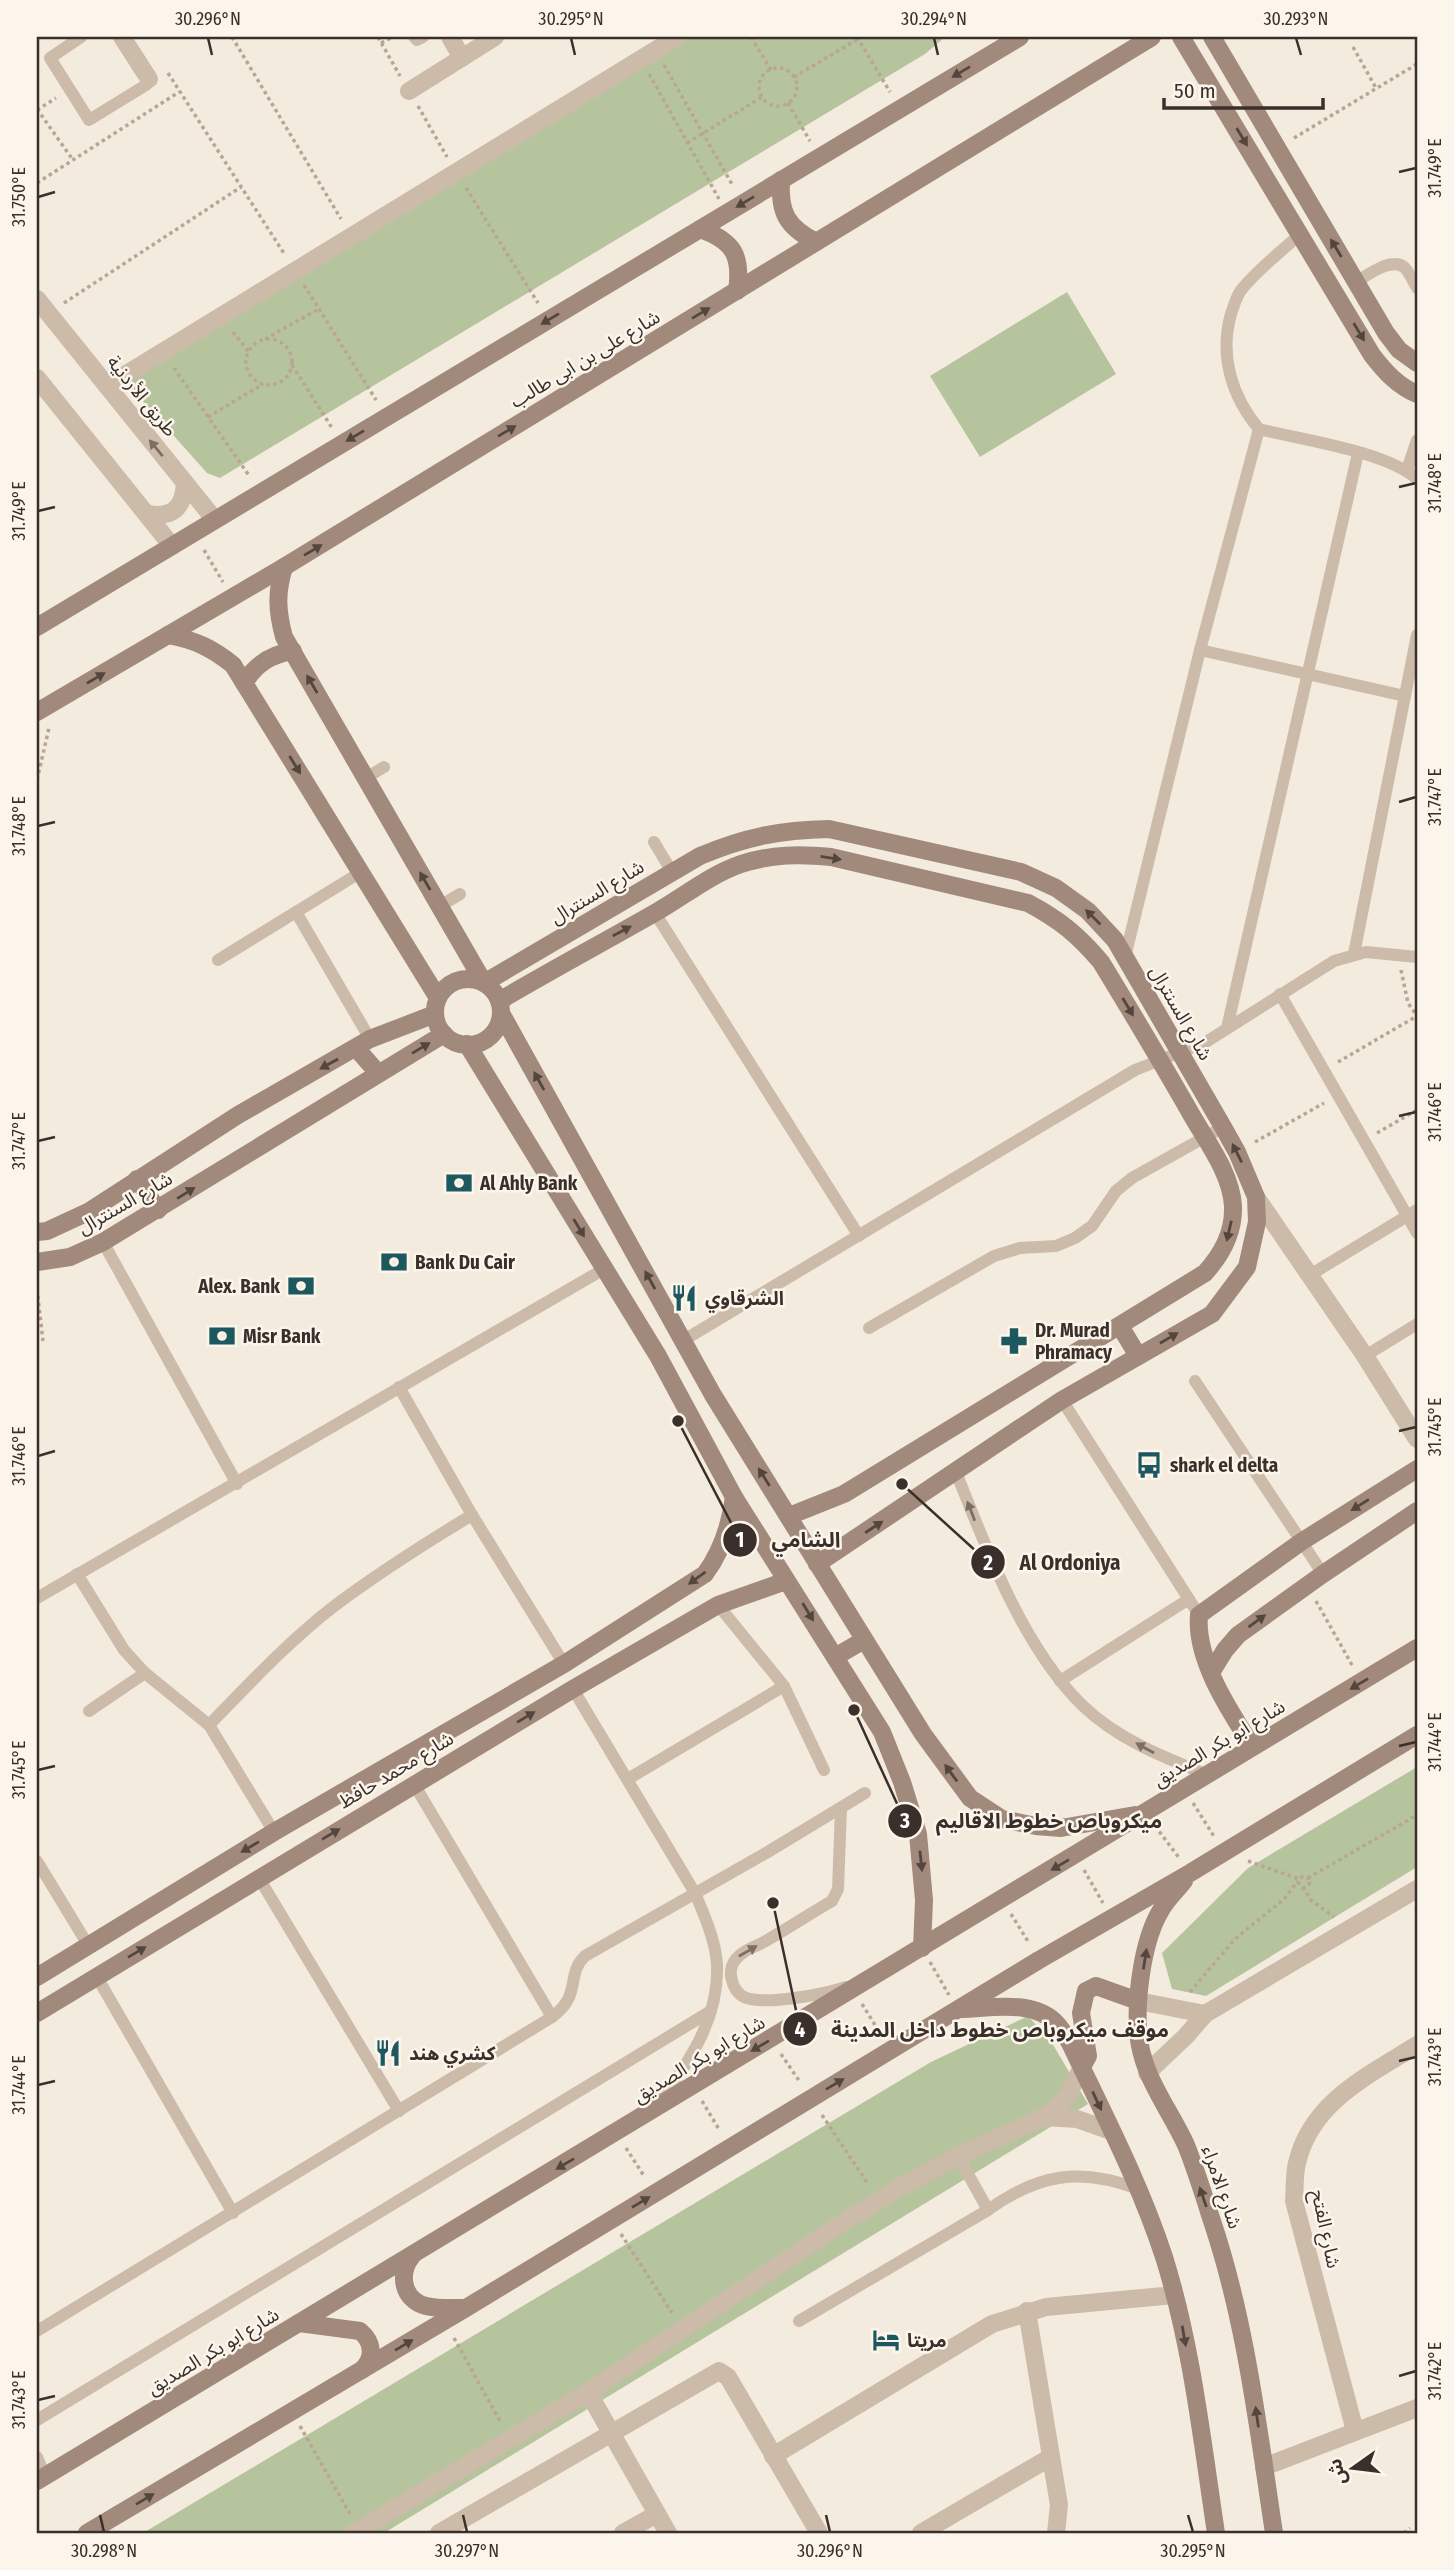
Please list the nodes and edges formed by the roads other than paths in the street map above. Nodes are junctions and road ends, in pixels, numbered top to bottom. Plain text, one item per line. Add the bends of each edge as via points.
1 (81, 37) edge
2 (122, 37) edge
3 (414, 37) edge
4 (423, 37) edge
5 (450, 37) edge
6 (495, 37) edge
7 (677, 37) edge
8 (1020, 37) edge
9 (1152, 37) edge
10 (1181, 37) edge
11 (1212, 37) edge
12 (648, 49) edge
13 (462, 58) junction
14 (149, 79) joint
15 (409, 91) dead end
16 (781, 180) junction
17 (700, 229) junction
18 (1300, 234) junction
19 (816, 242) junction
20 (1356, 282) junction
21 (1417, 288) edge
22 (737, 291) junction
23 (37, 299) edge
24 (1417, 363) edge
25 (37, 378) edge
26 (107, 386) junction
27 (1417, 394) edge
28 (1259, 429) junction
29 (1417, 440) edge
30 (1358, 453) junction
31 (1407, 470) junction
32 (1417, 479) edge
33 (185, 484) junction
34 (147, 514) junction
35 (215, 520) junction
36 (172, 546) junction
37 (284, 567) junction
38 (37, 627) edge
39 (168, 635) junction
40 (1417, 635) edge
41 (1200, 650) junction
42 (293, 651) junction
43 (1415, 657) edge
44 (1307, 674) junction
45 (244, 682) junction
46 (1405, 696) junction
47 (37, 712) edge
48 (384, 767) dead end
49 (366, 778) junction
50 (654, 842) dead end
51 (361, 872) junction
52 (672, 872) junction
53 (460, 894) dead end
54 (440, 906) junction
55 (296, 912) junction
56 (655, 913) junction
57 (566, 934) junction
58 (579, 954) junction
59 (1354, 954) junction
60 (1125, 957) junction
61 (1417, 957) edge
62 (218, 961) dead end
63 (484, 983) junction
64 (1280, 994) junction
65 (436, 1006) junction
66 (500, 1007) junction
67 (1227, 1028) junction
68 (444, 1034) junction
69 (363, 1044) junction
70 (467, 1044) junction
71 (1180, 1053) junction
72 (1160, 1059) junction
73 (379, 1073) junction
74 (1223, 1127) junction
75 (1205, 1139) junction
76 (138, 1179) junction
77 (1255, 1197) junction
78 (158, 1210) junction
79 (1412, 1213) edge
80 (37, 1232) edge
81 (1417, 1233) edge
82 (859, 1236) junction
83 (103, 1242) junction
84 (37, 1262) edge
85 (604, 1269) junction
86 (1310, 1275) junction
87 (1417, 1324) edge
88 (1120, 1326) junction
89 (869, 1328) dead end
90 (684, 1340) junction
91 (658, 1356) junction
92 (1138, 1356) junction
93 (1365, 1356) junction
94 (1195, 1381) dead end
95 (398, 1387) junction
96 (1062, 1400) junction
97 (1417, 1440) edge
98 (1417, 1469) edge
99 (956, 1472) junction
100 (237, 1483) junction
101 (734, 1497) junction
102 (1417, 1511) edge
103 (472, 1515) junction
104 (789, 1516) junction
105 (1301, 1542) junction
106 (817, 1564) junction
107 (77, 1574) junction
108 (1323, 1574) junction
109 (786, 1581) junction
110 (37, 1598) edge
111 (1189, 1599) junction
112 (718, 1605) junction
113 (1199, 1615) junction
114 (864, 1640) junction
115 (1417, 1648) edge
116 (835, 1657) junction
117 (564, 1664) junction
118 (1212, 1671) junction
119 (145, 1674) junction
120 (1060, 1681) junction
121 (784, 1686) junction
122 (573, 1689) junction
123 (89, 1711) dead end
124 (209, 1725) junction
125 (1417, 1735) edge
126 (1252, 1746) junction
127 (824, 1770) dead end
128 (1208, 1775) junction
129 (628, 1779) junction
130 (414, 1784) junction
131 (865, 1793) dead end
132 (841, 1808) junction
133 (1145, 1813) junction
134 (274, 1832) junction
135 (290, 1858) junction
136 (37, 1861) edge
137 (1190, 1874) junction
138 (259, 1878) junction
139 (1417, 1889) edge
140 (695, 1893) junction
141 (88, 1945) junction
142 (922, 1948) junction
143 (97, 1976) junction
144 (37, 1977) edge
145 (872, 1978) junction
146 (1138, 2001) junction
147 (958, 2010) junction
148 (711, 2011) junction
149 (37, 2013) edge
150 (1205, 2014) junction
151 (552, 2017) junction
152 (1417, 2045) edge
153 (1082, 2067) junction
154 (1147, 2073) junction
155 (399, 2111) junction
156 (652, 2112) junction
157 (1044, 2116) junction
158 (1111, 2131) junction
159 (958, 2156) junction
160 (1138, 2189) junction
161 (988, 2210) junction
162 (233, 2213) junction
163 (412, 2256) junction
164 (1174, 2295) junction
165 (466, 2308) junction
166 (1027, 2311) junction
167 (799, 2321) dead end
168 (299, 2323) junction
169 (37, 2331) edge
170 (362, 2370) junction
171 (588, 2392) junction
172 (1417, 2408) edge
173 (37, 2420) edge
174 (1355, 2431) junction
175 (610, 2434) junction
176 (773, 2456) junction
177 (37, 2457) edge
178 (1051, 2457) junction
179 (1264, 2467) junction
180 (41, 2479) edge
181 (657, 2514) junction
182 (949, 2526) edge
183 (357, 2532) edge
184 (87, 2533) edge
185 (439, 2533) edge
186 (623, 2533) edge
187 (668, 2533) edge
188 (819, 2533) edge
189 (921, 2533) edge
190 (1056, 2533) edge
191 (1216, 2533) edge
192 (1274, 2533) edge

1 - 14 lane via 50,58 87,119
2 - 14 street
3 - 4 lane
5 - 13 street
6 - 13 street
7 - 12 street
8 -> 16 street
9 - 19 street, شارع على بن ابى طالب
10 -> 18 street
20 -> 11 street
12 - 26 street
13 - 15 street
16 -> 17 street
16 - 19 street via 779,200 786,219 799,234
17 - 22 street via 720,236 734,251 740,271
17 -> 35 street
18 -> 27 street via 1384,370
18 - 28 lane via 1240,291 1229,321 1227,353 1233,386
19 - 22 street, شارع على بن ابى طالب
20 - 21 lane via 1396,264 1405,268
20 - 24 street via 1399,350
37 -> 22 street, شارع على بن ابى طالب
23 - 26 street, طريق الأردنية
25 - 34 street
33 -> 26 street, طريق الأردنية
28 - 30 lane
28 - 41 lane
29 - 31 lane
30 - 31 lane
30 - 44 lane
31 - 32 lane
33 - 34 street via 184,499 175,511 162,516
33 - 35 street, طريق الأردنية
34 - 36 street
35 - 36 street
36 - 38 street
37 - 39 street, شارع على بن ابى طالب
37 - 42 street via 277,611
39 - 45 street via 193,639 215,650 233,664
47 -> 39 street, شارع على بن ابى طالب
40 - 43 lane
41 - 44 lane
41 - 60 lane
42 - 45 street via 263,662
49 -> 42 street
43 - 46 lane
44 - 46 lane
44 - 67 lane
45 -> 51 street
46 - 59 lane
48 - 49 lane
54 -> 49 street
50 - 52 lane
51 - 55 lane
51 - 65 street
52 - 57 street, شارع السنترال
60 -> 52 street, شارع السنترال via 1088,911 1056,888 1021,872 829,829 763,834 731,843
53 - 54 lane
54 - 63 street
55 - 62 lane
55 - 69 lane
58 -> 56 street
56 -> 72 street via 740,864 800,854 831,857 1028,903 1081,938 1101,962
56 - 82 lane
57 - 58 street
57 - 63 street, شارع السنترال
58 - 66 street
59 - 61 lane
59 - 64 lane
60 - 71 street, شارع السنترال
63 - 65 street via 465,978 456,981
63 - 66 street
64 - 67 lane
64 - 79 lane
65 - 68 street
65 - 69 street, شارع السنترال
66 - 70 street via 495,1031 481,1042
90 -> 66 street
67 - 71 lane
68 - 70 street
73 -> 68 street, شارع السنترال
69 - 73 street
69 -> 76 street, شارع السنترال
70 -> 85 street
71 - 72 lane
71 - 74 street, شارع السنترال
72 - 75 street
72 - 82 lane
78 -> 73 street, شارع السنترال
74 - 75 lane
77 -> 74 street, شارع السنترال
75 -> 88 street via 1230,1187 1233,1206 1227,1243 1205,1273
75 - 89 lane via 1132,1178 1116,1191 1092,1226 1075,1238 994,1256
76 - 78 street
76 - 80 street, شارع السنترال via 88,1212
77 - 86 street
92 -> 77 street, شارع السنترال via 1212,1314 1231,1290 1247,1268 1254,1245
78 - 83 street, شارع السنترال
79 - 81 lane
79 - 86 lane
82 - 90 lane
83 - 84 street, شارع السنترال via 70,1257
83 - 100 lane
85 - 91 street
85 - 95 lane
86 - 93 street
87 - 93 lane
88 - 92 street
88 - 104 street via 844,1494
90 - 91 street
104 -> 90 street
91 - 101 street
92 - 96 street, شارع السنترال
93 - 97 street
94 - 105 lane
95 - 100 lane
95 - 103 lane
96 - 99 street, شارع السنترال
96 - 111 lane
98 -> 105 street
106 -> 99 street, شارع السنترال
120 -> 99 lane via 986,1549
100 - 107 lane
101 - 109 street
101 -> 117 street, شارع محمد حافظ via 718,1556 705,1574
102 - 108 street
103 - 117 lane
103 - 124 lane via 399,1559 331,1609 268,1664
104 - 106 street
105 - 108 lane
105 - 113 street
106 - 114 street
107 - 110 lane
107 - 119 lane via 124,1650
118 -> 108 street via 1238,1635
109 - 112 street, شارع محمد حافظ
109 -> 116 street
111 - 113 lane
111 - 120 lane
112 - 121 lane
112 - 122 street, شارع محمد حافظ
113 - 118 street via 1198,1632
114 - 116 street
133 -> 114 street via 1061,1828 1002,1819 981,1807 923,1734
115 -> 126 street, شارع ابو بكر الصديق
116 -> 142 street via 882,1732 914,1816 923,1879
117 - 134 street, شارع محمد حافظ
118 - 126 street
119 - 123 lane
119 - 124 lane
128 -> 120 lane via 1127,1738 1084,1707
121 - 127 lane
121 - 129 lane
122 - 129 lane
130 -> 122 street, شارع محمد حافظ
124 - 134 lane
125 - 137 street
126 - 128 street, شارع ابو بكر الصديق
128 - 133 street, شارع ابو بكر الصديق
129 - 140 lane
135 -> 130 street, شارع محمد حافظ
130 - 151 lane
131 - 132 lane
132 - 140 lane
145 -> 132 lane via 832,1992 789,1999 746,1998 738,1993 730,1974 732,1964 747,1949 832,1900 838,1889
133 -> 142 street, شارع ابو بكر الصديق
134 - 135 street
134 -> 141 street, شارع محمد حافظ
135 - 138 street, شارع محمد حافظ
136 - 141 lane
146 -> 137 street, شارع الامراء via 1147,1945 1160,1911
137 - 147 street
143 -> 138 street, شارع محمد حافظ
138 - 155 lane
139 - 150 street
140 - 148 lane via 717,1963
140 - 151 lane via 585,1956 577,1966 569,2000
141 - 144 street, شارع محمد حافظ
142 - 145 street, شارع ابو بكر الصديق
143 - 149 street, شارع محمد حافظ
143 - 162 lane
145 -> 156 street, شارع ابو بكر الصديق
146 - 150 street
146 - 153 street via 1096,1986 1086,1991 1081,2012 1088,2056
146 - 154 street, شارع الامراء
147 - 153 street via 1036,2010 1056,2023
165 -> 147 street
148 - 156 lane via 690,2061
148 - 173 lane
150 - 154 street
151 - 155 lane
152 - 174 street, شارع الفتح via 1333,2099 1310,2129 1297,2163 1294,2201
153 - 157 street via 1067,2097
153 -> 158 street
179 -> 154 street, شارع الامراء via 1236,2304 1213,2224 1185,2145
155 - 162 lane
156 -> 163 street, شارع ابو بكر الصديق
157 - 158 street via 1077,2119
157 - 159 street
158 - 160 street
159 - 161 lane
159 - 171 street via 879,2200
160 - 161 lane via 1093,2176 1064,2176 1011,2193
160 - 164 street
161 - 167 lane
162 - 169 lane
163 - 165 street via 403,2277 412,2298 425,2306
163 - 168 street, شارع ابو بكر الصديق
164 - 166 street
164 -> 191 street
170 -> 165 street
166 - 176 street via 975,2332
166 - 178 street
168 - 170 street via 360,2330 372,2349
168 - 180 street, شارع ابو بكر الصديق
184 -> 170 street
171 - 175 street
171 - 183 street
172 - 174 street
174 - 179 street
175 - 176 street via 719,2371 729,2377
175 - 181 street
175 - 185 street
176 - 188 street
177 - 180 lane
178 - 182 street
178 - 190 street via 1059,2505
179 - 192 street, شارع الامراء
181 - 186 street
181 - 187 street
182 - 189 street

